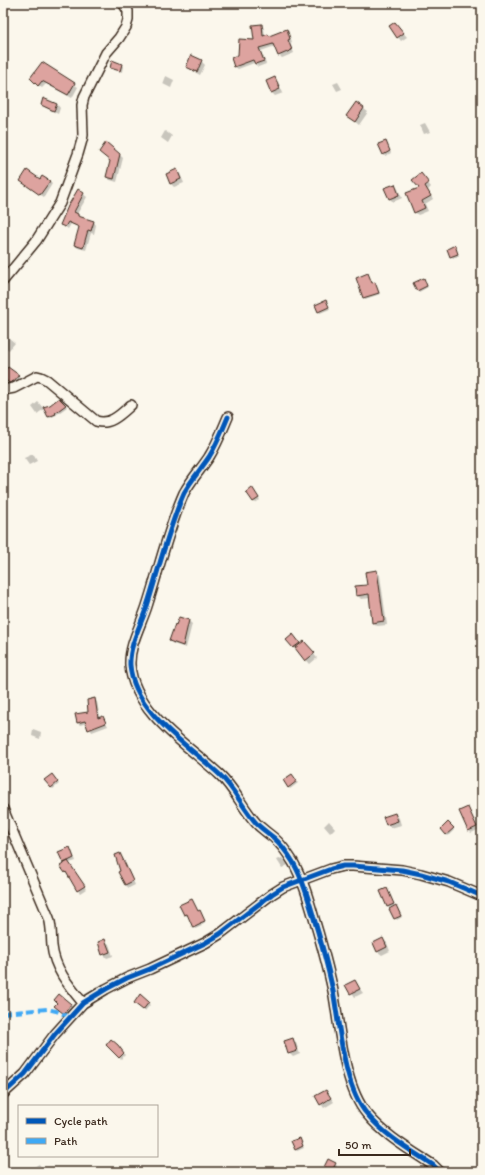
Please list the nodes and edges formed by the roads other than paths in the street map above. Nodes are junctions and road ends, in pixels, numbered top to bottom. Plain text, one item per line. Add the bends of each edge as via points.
1 (123, 3) edge
2 (3, 281) edge
3 (3, 390) edge
4 (131, 405) dead end
5 (228, 417) dead end
6 (3, 808) edge
7 (302, 880) junction
8 (482, 896) edge
9 (83, 1003) junction
10 (3, 1094) edge
11 (440, 1172) edge

1 - 2 street via 128,11 126,27 106,53 84,97 82,140 60,203 36,241
3 - 4 street via 41,376 101,423 113,420
5 - 7 street via 219,440 186,490 178,507 131,651 130,668 135,687 148,708 168,731 221,776 257,824 280,844
6 - 9 street via 49,918 57,966
7 - 8 street via 343,866 375,868 421,874
7 - 9 street via 272,894 205,943 127,978
7 - 11 street via 328,968 345,1064 355,1094 365,1112 378,1126
9 - 10 street via 55,1034 25,1074

